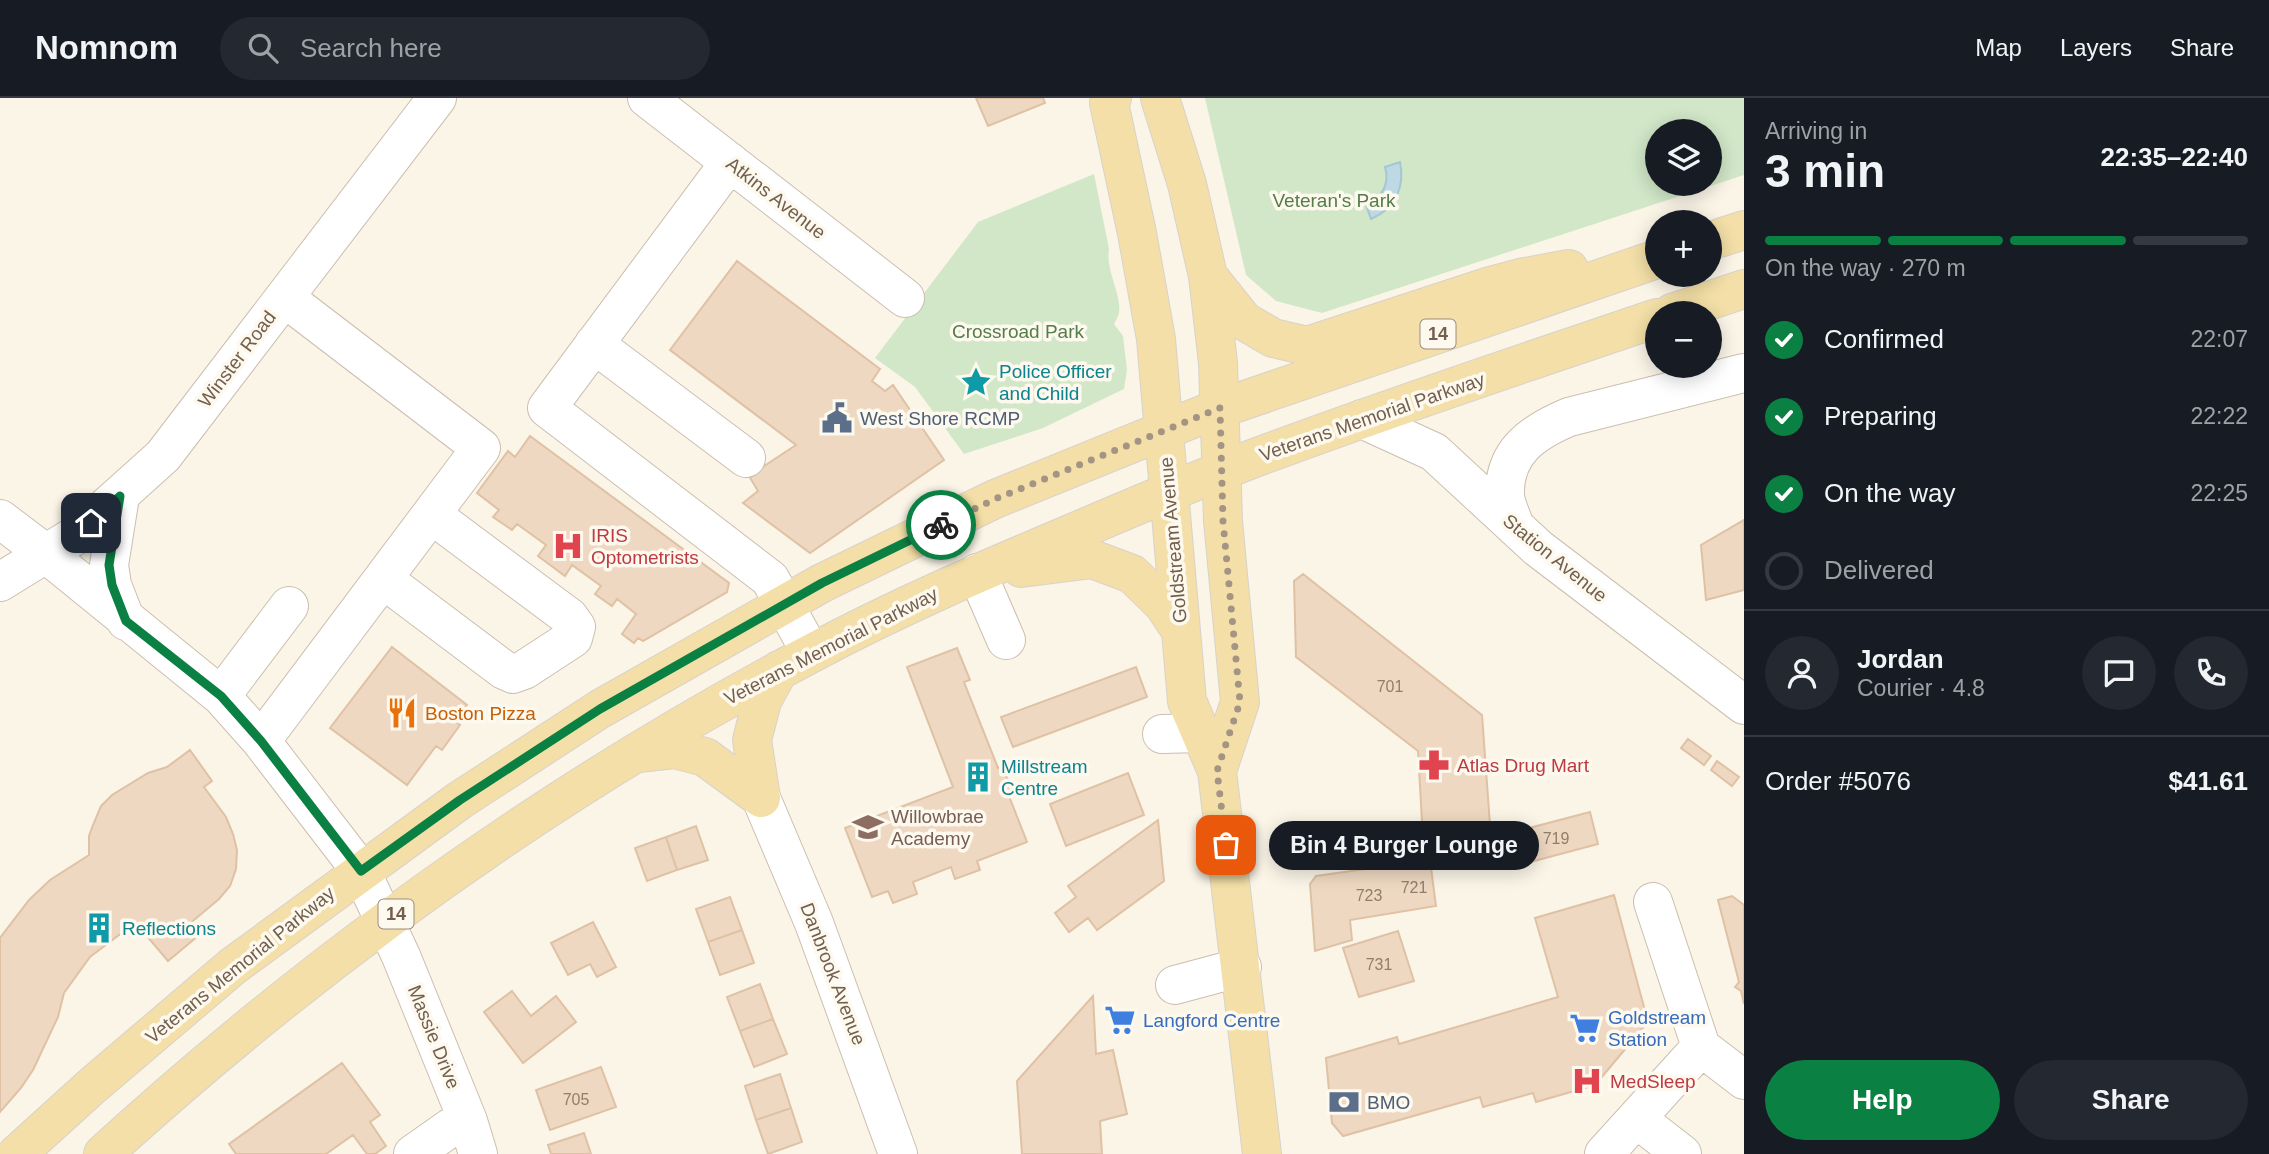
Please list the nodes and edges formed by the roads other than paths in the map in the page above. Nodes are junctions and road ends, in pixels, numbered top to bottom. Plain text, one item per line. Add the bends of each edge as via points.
1 (437, 98) edge
2 (647, 98) edge
3 (1112, 98) edge
4 (1160, 98) edge
5 (730, 162) junction
6 (1744, 230) edge
7 (1722, 237) edge
8 (1645, 259) edge
9 (1645, 261) edge
10 (1208, 276) junction
11 (1744, 289) edge
12 (285, 298) junction
13 (905, 298) dead end
14 (1708, 301) edge
15 (1645, 322) edge
16 (594, 344) junction
17 (1744, 373) edge
18 (1220, 408) junction
19 (1362, 419) junction
20 (1163, 431) junction
21 (746, 458) dead end
22 (1221, 471) junction
23 (1168, 492) junction
24 (120, 496) junction
25 (432, 515) junction
26 (0, 519) edge
27 (1515, 527) junction
28 (45, 553) junction
29 (977, 573) junction
30 (383, 579) junction
31 (0, 582) edge
32 (785, 604) junction
33 (289, 606) dead end
34 (126, 621) junction
35 (1181, 631) junction
36 (1006, 640) dead end
37 (795, 662) junction
38 (221, 696) junction
39 (1744, 705) edge
40 (1201, 733) junction
41 (1162, 734) dead end
42 (261, 741) junction
43 (636, 754) junction
44 (1217, 771) junction
45 (761, 797) junction
46 (361, 871) junction
47 (1653, 902) dead end
48 (386, 922) junction
49 (1242, 967) junction
50 (1175, 985) dead end
51 (1701, 1046) junction
52 (1744, 1080) edge
53 (1637, 1119) junction
54 (473, 1138) edge
55 (17, 1154) edge
56 (103, 1154) edge
57 (413, 1154) edge
58 (898, 1154) edge
59 (1262, 1154) edge
60 (1604, 1154) edge
61 (1682, 1154) edge

1 - 12 street, Winster Road
2 - 5 street, Atkins Avenue
3 - 20 main road, Goldstream Avenue via 1109,103 1156,339
4 - 10 main road, Goldstream Avenue via 1187,184
5 - 13 street, Atkins Avenue
5 - 16 street
6 - 7 main road
8 - 10 main road via 1520,278 1307,346 1273,338 1244,321
9 - 18 main road, Veterans Memorial Parkway / 14
10 - 18 main road, Goldstream Avenue
11 - 14 main road
12 - 24 street, Winster Road via 163,456
12 - 25 street via 481,448
15 - 19 main road, Veterans Memorial Parkway / 14
16 - 21 street
16 - 32 street via 547,408 770,579
17 - 27 street via 1569,417 1543,428 1514,456 1507,475 1505,498
18 - 20 main road, Veterans Memorial Parkway / 14
18 - 22 main road, Goldstream Avenue
19 - 22 main road, Veterans Memorial Parkway / 14
19 - 27 street, Station Avenue via 1434,452
20 - 23 main road, Goldstream Avenue
20 - 32 main road, Veterans Memorial Parkway / 14 via 995,499
22 - 23 main road, Veterans Memorial Parkway / 14
22 - 44 main road, Goldstream Avenue via 1240,702
23 - 29 main road, Veterans Memorial Parkway / 14
23 - 35 main road, Goldstream Avenue
24 - 28 street, Winster Road via 73,537
24 - 34 street via 109,565
25 - 30 street
25 - 30 street via 569,617 576,626 573,638 513,674
26 - 28 street, Massie Drive
27 - 39 street, Station Avenue
28 - 31 street, Winster Road
28 - 34 street, Massie Drive
29 - 35 main road via 1092,559 1132,574 1163,604
29 - 36 street
29 - 37 main road, Veterans Memorial Parkway / 14
30 - 42 street
32 - 37 street
32 - 46 main road, Veterans Memorial Parkway / 14 via 600,709
33 - 38 street
34 - 38 street, Massie Drive
35 - 40 main road, Goldstream Avenue via 1187,701
37 - 43 main road, Veterans Memorial Parkway / 14
37 - 45 main road via 761,701 752,740
38 - 42 street, Massie Drive
40 - 41 street
40 - 44 main road, Goldstream Avenue
42 - 46 street, Massie Drive
43 - 45 main road via 674,749 705,757
43 - 48 main road, Veterans Memorial Parkway / 14 via 529,819
44 - 49 main road, Goldstream Avenue
45 - 58 street, Danbrook Avenue via 819,936
46 - 48 street, Massie Drive
46 - 55 main road, Veterans Memorial Parkway / 14 via 233,966
47 - 51 street
48 - 54 street, Massie Drive
48 - 56 main road, Veterans Memorial Parkway / 14 via 245,1032
49 - 50 street
49 - 59 main road, Goldstream Avenue
51 - 52 street
51 - 53 street
53 - 60 street
53 - 61 street
54 - 57 street via 450,1128

